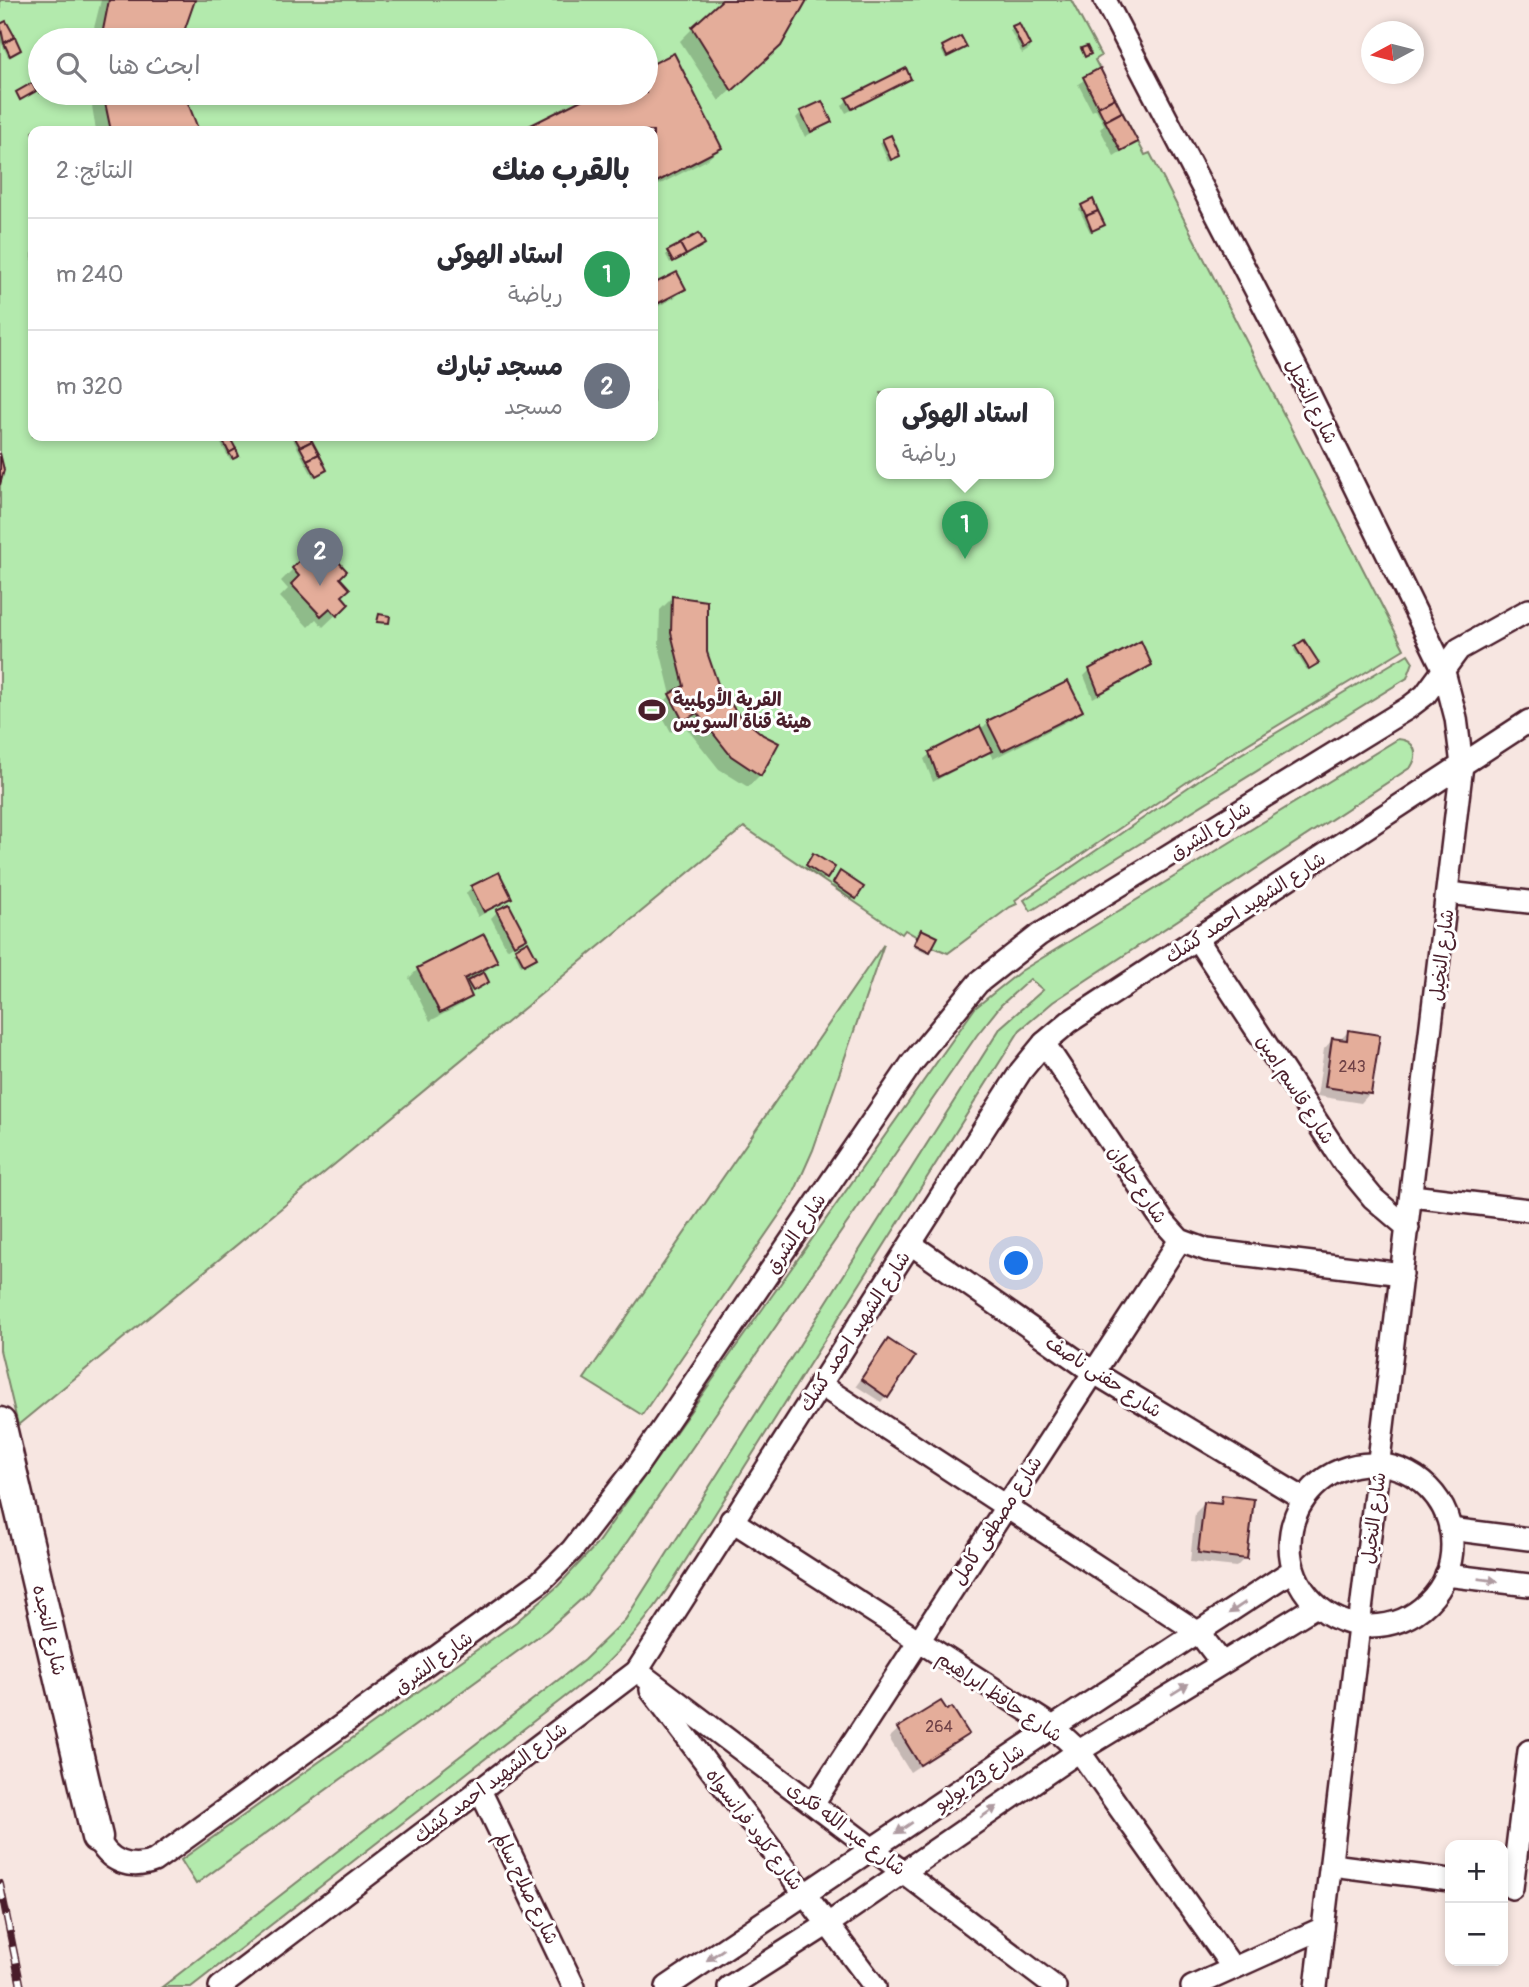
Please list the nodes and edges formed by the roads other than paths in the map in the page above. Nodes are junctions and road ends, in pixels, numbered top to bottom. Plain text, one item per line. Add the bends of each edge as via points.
1 (1105, 0) edge
2 (1529, 610) edge
3 (1443, 667) junction
4 (1529, 720) edge
5 (1462, 765) junction
6 (1448, 893) junction
7 (1529, 902) edge
8 (1197, 939) junction
9 (1044, 1044) junction
10 (1412, 1196) junction
11 (1529, 1210) edge
12 (1408, 1228) junction
13 (1180, 1240) junction
14 (911, 1244) junction
15 (1402, 1275) junction
16 (1093, 1372) junction
17 (819, 1384) junction
18 (0, 1423) edge
19 (1380, 1464) junction
20 (1304, 1499) junction
21 (1004, 1507) junction
22 (731, 1520) junction
23 (1450, 1529) junction
24 (1529, 1539) edge
25 (1293, 1570) junction
26 (1446, 1575) junction
27 (1529, 1585) edge
28 (1316, 1606) junction
29 (1360, 1626) junction
30 (1199, 1633) junction
31 (917, 1641) junction
32 (1222, 1663) junction
33 (637, 1671) junction
34 (1053, 1727) junction
35 (1079, 1751) junction
36 (1529, 1751) edge
37 (479, 1788) junction
38 (814, 1802) junction
39 (97, 1838) joint
40 (874, 1848) junction
41 (1332, 1865) junction
42 (904, 1871) junction
43 (1445, 1879) edge
44 (1515, 1888) edge
45 (804, 1895) junction
46 (828, 1924) junction
47 (1323, 1928) junction
48 (1233, 1968) junction
49 (220, 1987) edge
50 (574, 1987) edge
51 (667, 1987) edge
52 (729, 1987) edge
53 (875, 1987) edge
54 (1055, 1987) edge
55 (1192, 1987) edge
56 (1316, 1987) edge

1 - 3 street, شارع النخيل via 1303,381
2 - 3 street, شارع الشرق via 1465,644
3 - 5 street, شارع النخيل
3 - 39 street, شارع الشرق via 1425,695 1408,708 1039,935 978,983 912,1063 628,1479 572,1550 540,1582 154,1861 119,1862 105,1852
4 - 5 street, شارع الشهيد احمد كشك
5 - 6 street, شارع النخيل
5 - 8 street, شارع الشهيد احمد كشك
6 - 7 street
6 - 10 street, شارع النخيل
8 - 9 street, شارع الشهيد احمد كشك via 1069,1022
8 - 12 street, شارع قاسم امين via 1344,1163 1373,1198
9 - 13 street, شارع حلوان
9 - 14 street, شارع الشهيد احمد كشك via 1021,1071
10 - 11 street
10 - 12 street, شارع النخيل
12 - 15 street, شارع النخيل
13 - 15 street, شارع حلوان via 1206,1250
13 - 16 street, شارع مصطفى كامل
14 - 16 street, شارع حفنى ناصف
14 - 17 street, شارع الشهيد احمد كشك
15 - 19 street, شارع النخيل
16 - 20 street, شارع حفنى ناصف
16 - 21 street, شارع مصطفى كامل
17 - 21 street
17 - 22 street, شارع الشهيد احمد كشك
18 - 39 street, شارع النجده
19 - 20 street via 1337,1471
19 - 23 street via 1399,1469 1425,1485 1444,1509
19 - 29 street, شارع النخيل
20 - 25 street via 1293,1521 1289,1546
21 - 30 street
21 - 31 street, شارع مصطفى كامل
22 - 31 street, شارع حافظ ابراهيم
22 - 33 street, شارع الشهيد احمد كشك
23 - 24 street
23 - 26 street
25 - 28 street
25 -> 30 street, شارع 23 يوليو
26 -> 27 street
26 - 29 street via 1436,1594 1412,1615 1382,1626
28 - 29 street via 1344,1623
28 - 32 street, شارع 23 يوليو
29 - 41 street, شارع النخيل
30 - 32 street
30 - 34 street, شارع 23 يوليو
31 - 34 street, شارع حافظ ابراهيم
31 - 38 street, شارع مصطفى كامل
35 -> 32 street, شارع 23 يوليو
33 - 37 street, شارع الشهيد احمد كشك
33 - 38 street, شارع عبد الله فكرى
33 - 45 street, شارع كلود فرانسواه
34 - 35 street, شارع حافظ ابراهيم
34 -> 40 street, شارع 23 يوليو
42 -> 35 street, شارع 23 يوليو
35 - 48 street, شارع حافظ ابراهيم
36 - 44 street
37 - 49 street, شارع الشهيد احمد كشك
37 - 50 street, شارع صلاح سالم
38 - 40 street, شارع عبد الله فكرى
40 - 42 street, شارع عبد الله فكرى
40 - 45 street, شارع 23 يوليو
41 - 43 street
41 - 47 street, شارع النخيل
42 - 46 street, شارع 23 يوليو
42 - 54 street, شارع عبد الله فكرى
45 - 46 street, شارع كلود فرانسواه
45 -> 51 street, شارع 23 يوليو
46 - 52 street, شارع 23 يوليو
46 - 53 street, شارع كلود فرانسواه
47 - 48 street
47 - 56 street, شارع النخيل
48 - 55 street

